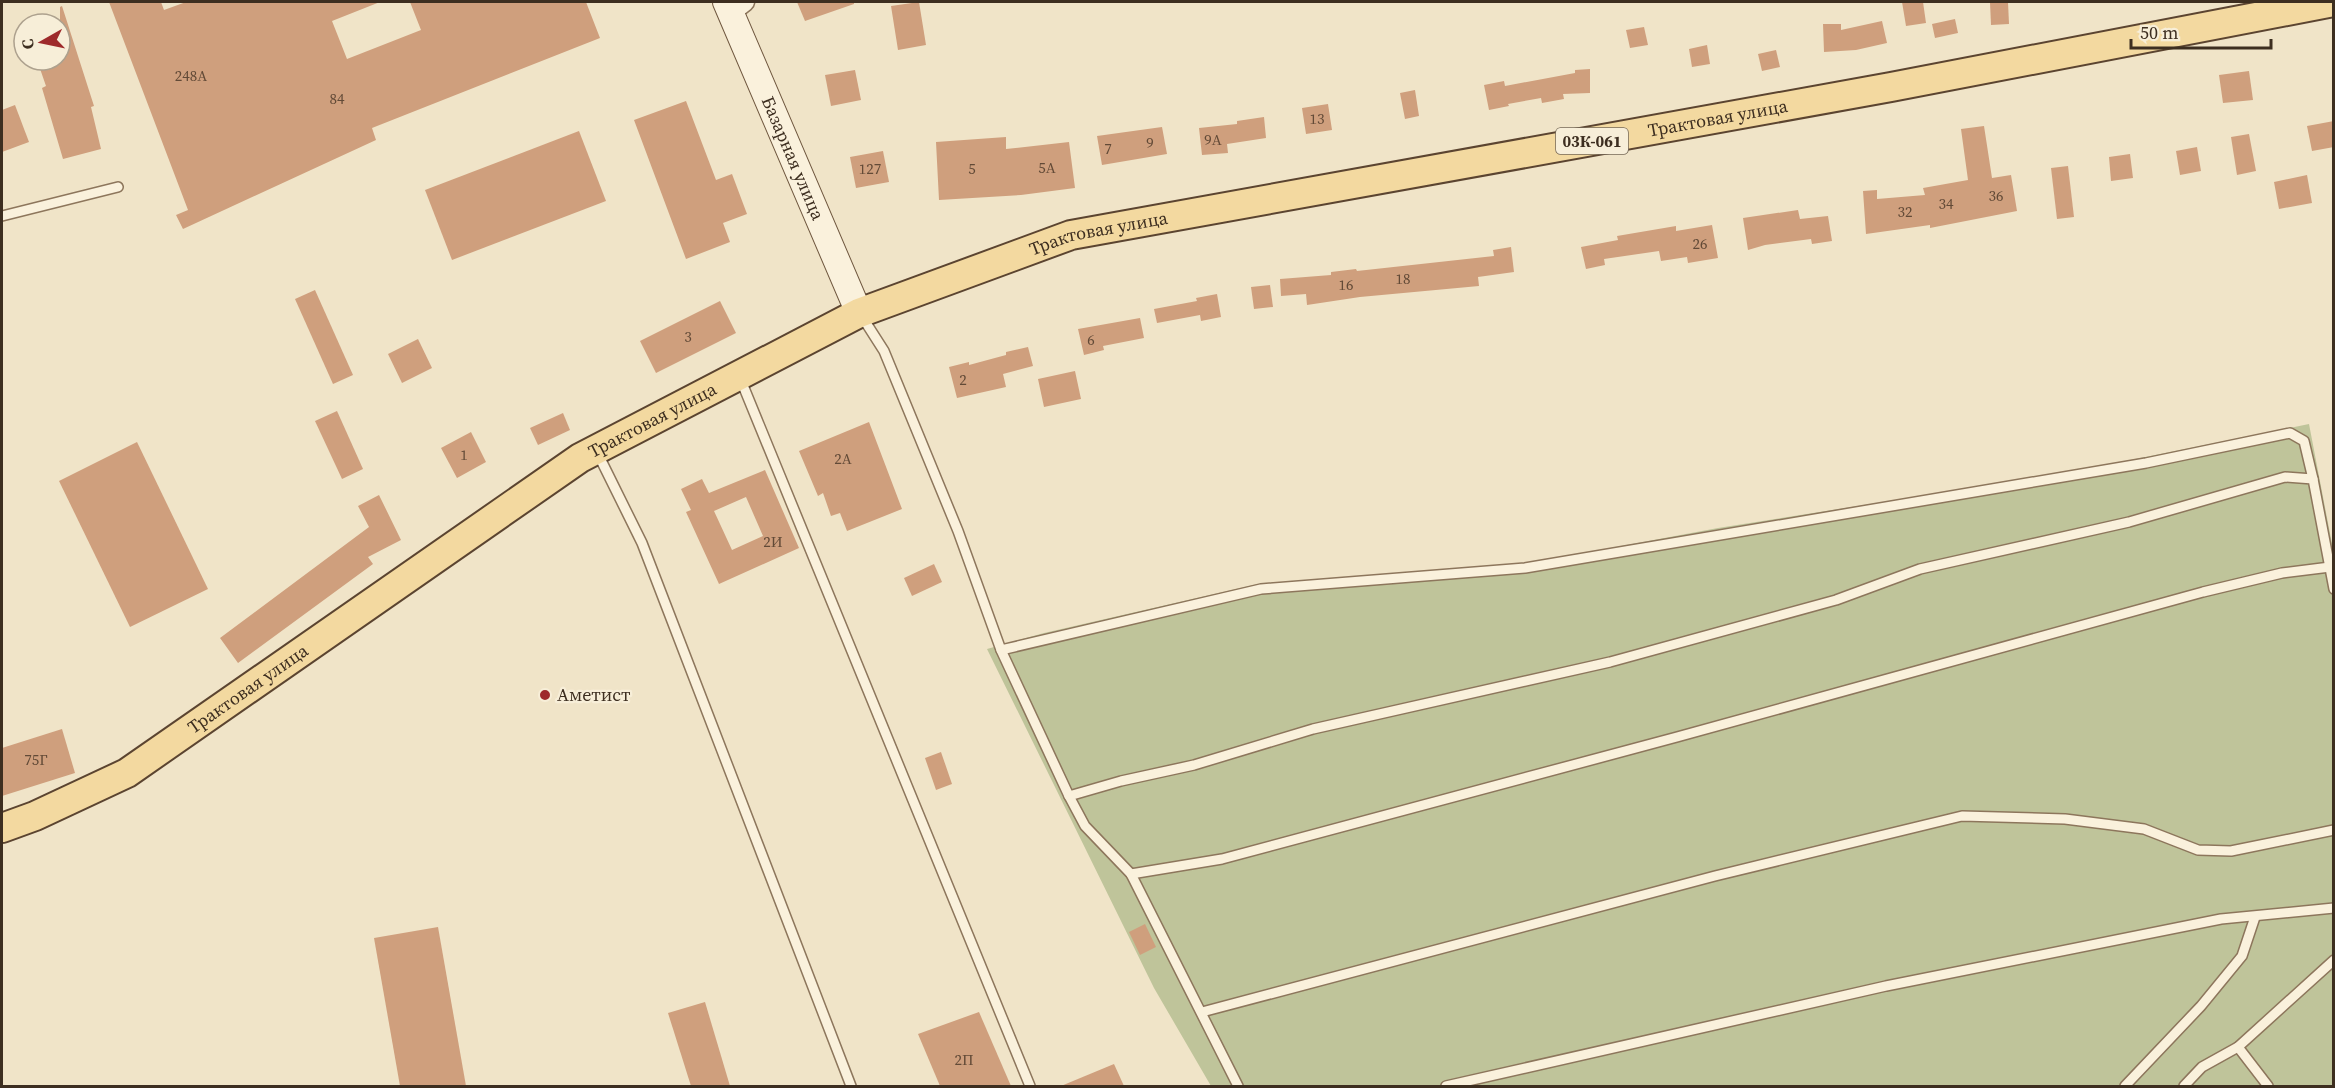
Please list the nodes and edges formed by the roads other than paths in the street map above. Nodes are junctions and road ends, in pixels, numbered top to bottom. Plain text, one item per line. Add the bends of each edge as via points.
1 (2334, 2) edge
2 (734, 5) edge
3 (118, 187) dead end
4 (2, 216) edge
5 (859, 313) junction
6 (739, 376) junction
7 (596, 450) junction
8 (2313, 479) junction
9 (2330, 567) junction
10 (2334, 590) edge
11 (1001, 650) junction
12 (1069, 796) junction
13 (2, 828) edge
14 (2334, 830) edge
15 (1131, 874) junction
16 (2334, 908) edge
17 (2254, 916) junction
18 (2334, 960) edge
19 (1202, 1012) junction
20 (2238, 1047) junction
21 (851, 1086) edge
22 (1030, 1086) edge
23 (1238, 1086) edge
24 (1446, 1086) edge
25 (2125, 1086) edge
26 (2184, 1086) edge
27 (2268, 1086) edge

1 - 5 main road, Трактовая улица / 03К-061 via 1071,236
2 - 5 street, Базарная улица
3 - 4 lane
5 - 6 main road, Трактовая улица
5 - 11 lane via 884,351 958,531
6 - 7 main road, Трактовая улица
6 - 22 lane
7 - 13 main road, Трактовая улица via 128,773
7 - 21 lane via 642,543
8 - 9 lane
8 - 11 lane via 2304,441 2290,433 2146,463 1525,568 1261,589
8 - 12 lane via 2285,477 2129,522 1920,569 1836,600 1610,662 1313,729 1194,765
9 - 10 lane
9 - 15 lane via 2282,573 2204,592 1222,859
11 - 12 lane
12 - 15 lane via 1085,826
14 - 19 lane via 2231,851 2198,850 2144,829 2066,819 1962,816 1715,876
15 - 19 lane
16 - 17 lane
17 - 24 lane via 2221,919 1886,987
17 - 25 lane via 2242,956
18 - 20 lane
19 - 23 lane
20 - 26 lane via 2202,1067
20 - 27 lane

